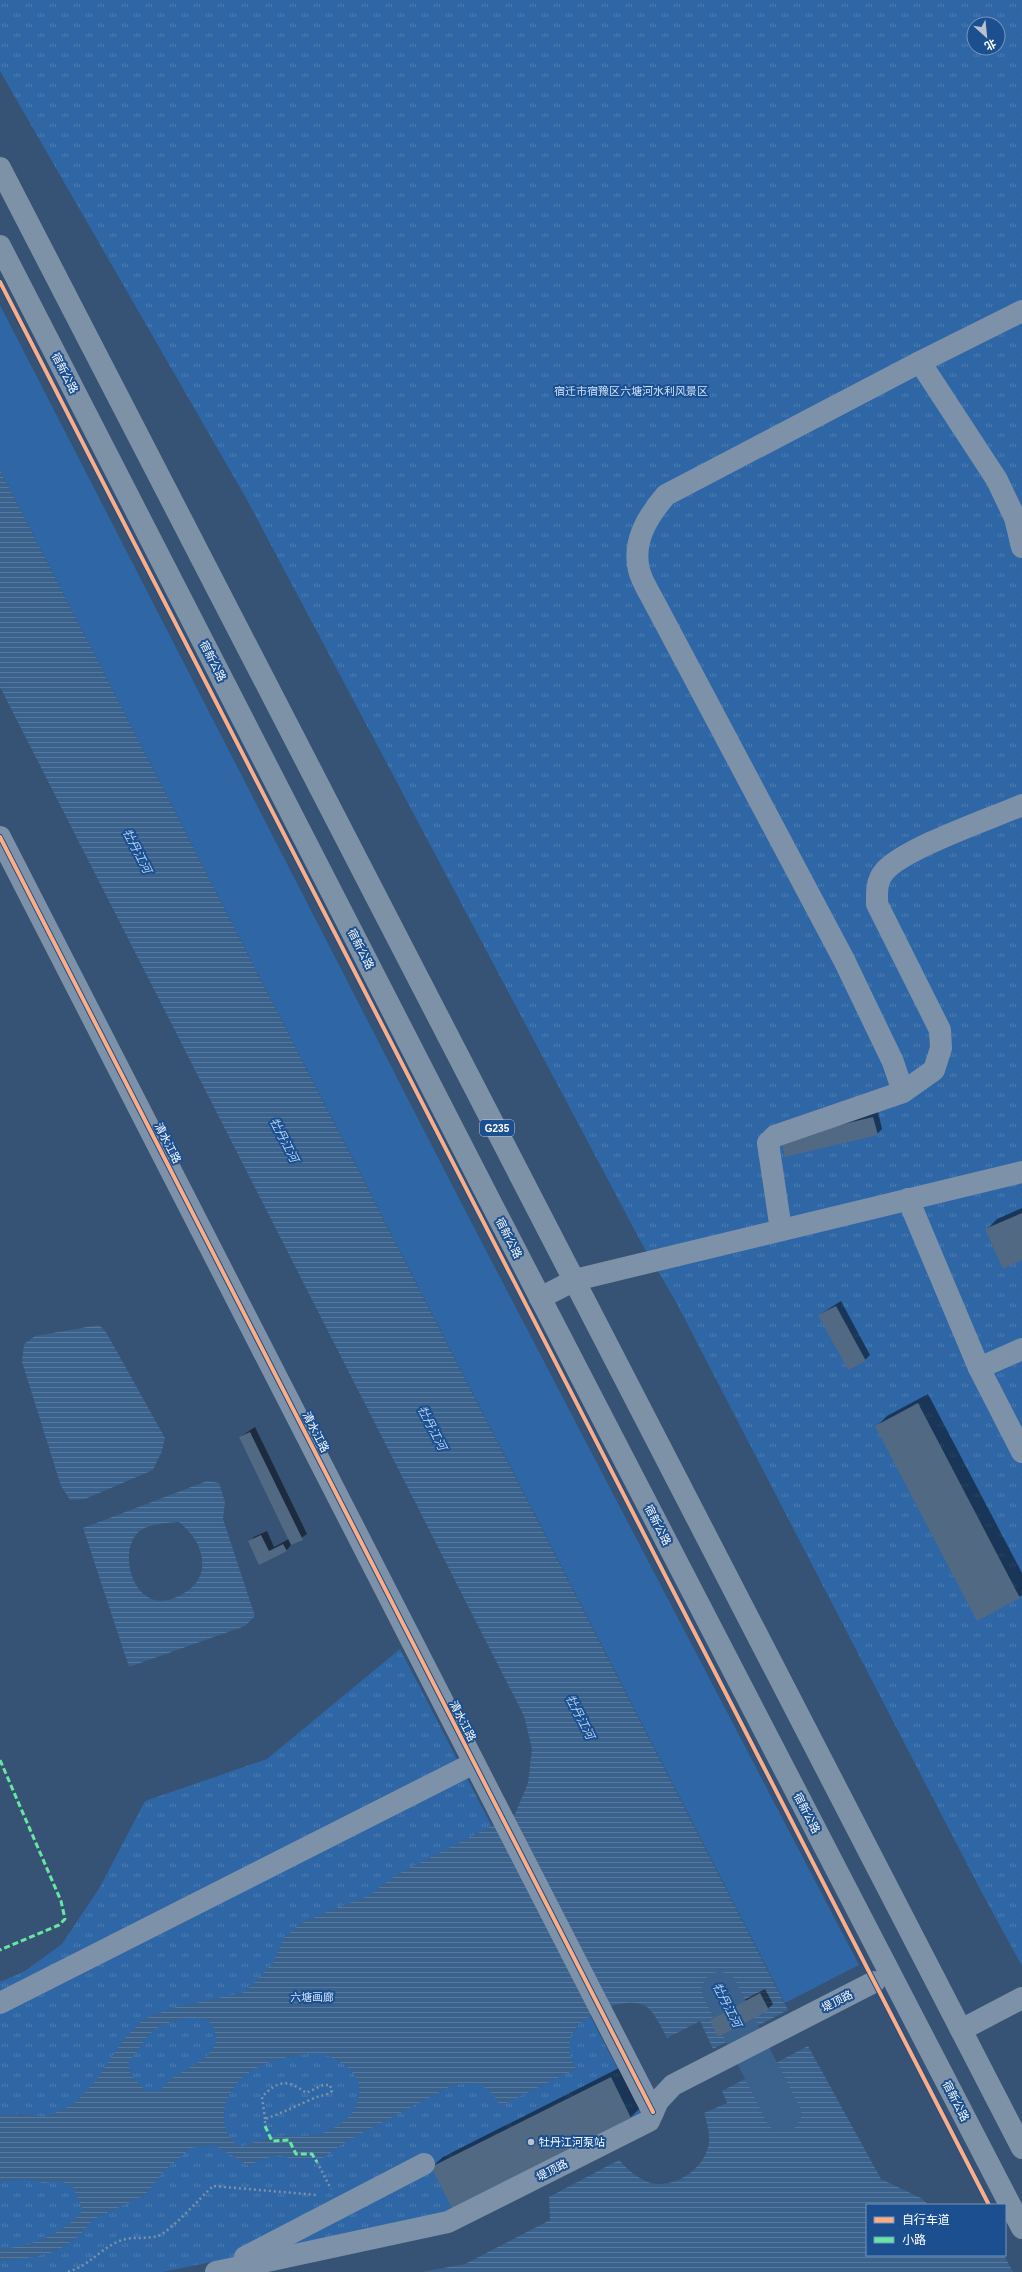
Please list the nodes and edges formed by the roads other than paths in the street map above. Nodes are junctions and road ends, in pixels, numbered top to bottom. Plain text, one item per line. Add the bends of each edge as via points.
1 (0, 168) edge
2 (0, 246) edge
3 (1022, 311) edge
4 (920, 362) junction
5 (1022, 547) edge
6 (1022, 805) edge
7 (0, 837) edge
8 (903, 1092) junction
9 (1022, 1172) edge
10 (908, 1200) junction
11 (781, 1230) junction
12 (575, 1280) junction
13 (540, 1298) junction
14 (1022, 1349) edge
15 (979, 1368) junction
16 (1022, 1452) edge
17 (474, 1763) junction
18 (874, 1982) dead end
19 (1022, 1998) edge
20 (0, 2002) edge
21 (961, 2030) junction
22 (653, 2112) junction
23 (1022, 2148) edge
24 (424, 2164) dead end
25 (1022, 2228) edge
26 (213, 2272) edge
27 (216, 2272) edge

1 - 12 highway, G235
2 - 13 highway, 宿新公路
3 - 4 street
4 - 5 street via 997,480 1015,518
4 - 8 street via 666,495 653,509 637,545 639,571 652,598 844,960 894,1062
6 - 8 street via 901,857 883,872 877,887 877,904 940,1030 940,1048 934,1070
7 - 17 street, 清水江路
8 - 11 street via 775,1136 768,1143
9 - 10 street
10 - 11 street
10 - 15 street
11 - 12 street
12 - 13 street
12 - 21 highway, G235
13 - 25 highway, 宿新公路
14 - 15 street
15 - 16 street
17 - 20 street
17 - 22 street, 清水江路
18 - 22 street, 堤顶路 via 673,2085 658,2101
19 - 21 street
21 - 23 highway, G235
22 - 27 street, 堤顶路 via 649,2121 448,2222
24 - 26 street via 338,2202 266,2247

